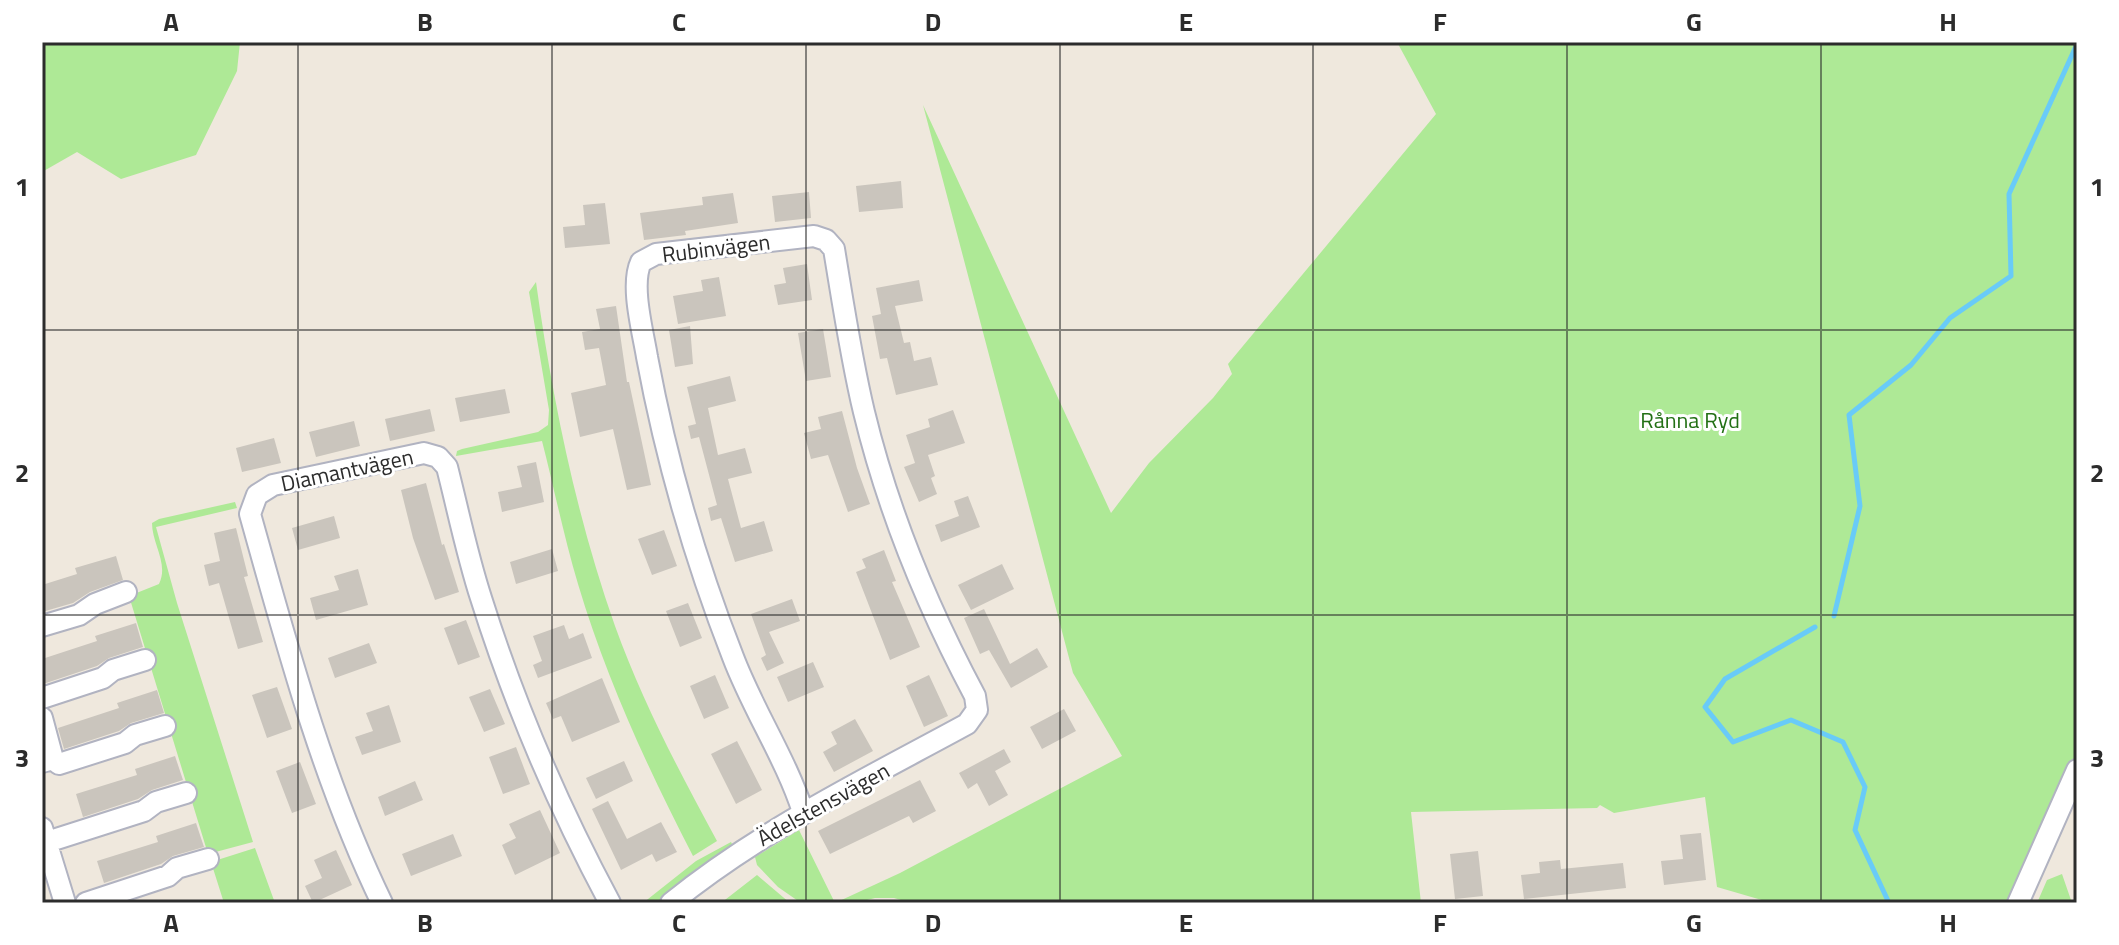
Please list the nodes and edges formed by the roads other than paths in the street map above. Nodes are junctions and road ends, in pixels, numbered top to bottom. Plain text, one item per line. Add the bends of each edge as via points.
1 (126, 592) dead end
2 (42, 626) edge
3 (145, 660) dead end
4 (42, 698) edge
5 (977, 710) joint
6 (42, 718) edge
7 (165, 726) dead end
8 (48, 761) edge
9 (2077, 770) edge
10 (186, 793) dead end
11 (803, 812) junction
12 (44, 835) edge
13 (208, 859) dead end
14 (48, 873) edge
15 (65, 903) edge
16 (86, 903) edge
17 (382, 903) edge
18 (610, 903) edge
19 (671, 903) edge
20 (2018, 903) edge

1 - 2 street
3 - 4 street
5 - 11 street, Ädelstensvägen via 967,724
5 - 11 street, Rubinvägen via 891,504 864,412 834,249 814,236 656,254 641,262 636,273 642,330 683,511 734,659
6 - 8 street
7 - 8 street via 59,764
9 - 20 street
10 - 12 street via 144,811
11 - 19 street, Ädelstensvägen
12 - 14 street
13 - 16 street
14 - 15 street
17 - 18 street, Diamantvägen via 328,778 250,514 257,495 273,485 424,453 447,467 480,597 520,708 566,818

